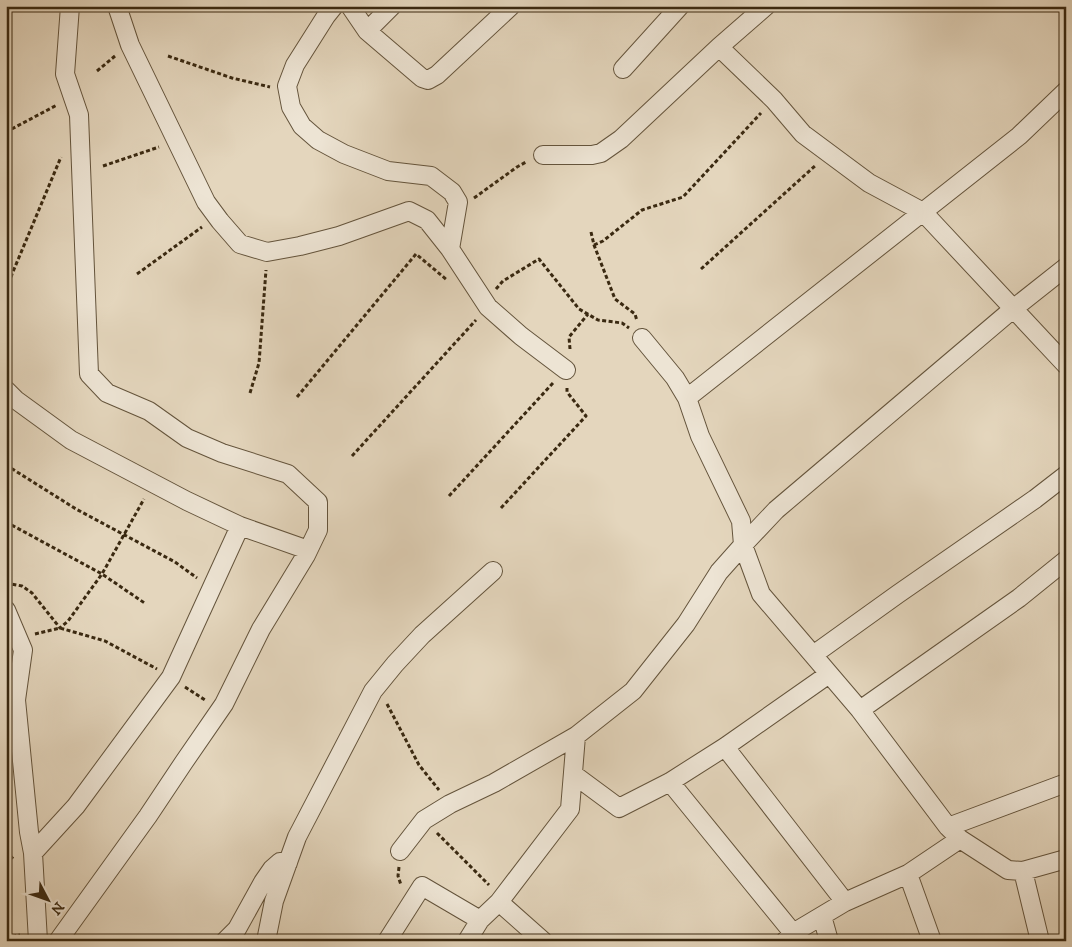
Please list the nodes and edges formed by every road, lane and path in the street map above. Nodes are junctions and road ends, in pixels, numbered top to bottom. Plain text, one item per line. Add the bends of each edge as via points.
1 (70, 6) edge
2 (117, 6) edge
3 (334, 6) edge
4 (350, 6) edge
5 (392, 6) edge
6 (511, 6) edge
7 (680, 6) edge
8 (766, 6) edge
9 (367, 31) junction
10 (130, 45) junction
11 (719, 47) junction
12 (168, 56) dead end
13 (623, 69) dead end
14 (97, 70) dead end
15 (288, 91) junction
16 (1066, 91) edge
17 (73, 96) junction
18 (774, 100) junction
19 (6, 132) edge
20 (176, 141) junction
21 (64, 150) dead end
22 (829, 153) junction
23 (543, 155) joint
24 (103, 166) dead end
25 (458, 202) junction
26 (923, 212) junction
27 (217, 216) junction
28 (591, 232) dead end
29 (594, 245) junction
30 (450, 249) junction
31 (267, 252) junction
32 (1066, 267) edge
33 (701, 269) dead end
34 (12, 274) junction
35 (137, 274) dead end
36 (6, 275) edge
37 (454, 286) dead end
38 (6, 296) edge
39 (488, 307) junction
40 (1013, 309) junction
41 (588, 314) junction
42 (642, 338) junction
43 (1066, 365) edge
44 (566, 370) junction
45 (6, 390) edge
46 (250, 393) dead end
47 (297, 397) dead end
48 (687, 398) junction
49 (352, 456) dead end
50 (6, 465) edge
51 (1066, 475) edge
52 (154, 483) junction
53 (449, 496) dead end
54 (501, 508) dead end
55 (6, 522) edge
56 (240, 526) junction
57 (124, 535) junction
58 (743, 545) junction
59 (308, 550) junction
60 (1066, 560) edge
61 (493, 571) dead end
62 (102, 574) junction
63 (6, 583) edge
64 (211, 588) junction
65 (146, 604) dead end
66 (6, 610) edge
67 (60, 628) junction
68 (17, 638) junction
69 (813, 655) junction
70 (829, 674) junction
71 (171, 677) junction
72 (377, 686) junction
73 (220, 710) junction
74 (860, 710) junction
75 (576, 736) junction
76 (725, 747) junction
77 (573, 774) junction
78 (670, 782) junction
79 (1066, 783) edge
80 (450, 804) junction
81 (424, 820) junction
82 (954, 833) junction
83 (400, 851) joint
84 (33, 854) junction
85 (1066, 859) edge
86 (288, 863) junction
87 (1023, 871) junction
88 (908, 874) junction
89 (500, 900) junction
90 (412, 902) junction
91 (845, 902) junction
92 (822, 916) junction
93 (480, 920) junction
94 (789, 937) edge
95 (38, 941) edge
96 (58, 941) edge
97 (225, 941) edge
98 (266, 941) edge
99 (387, 941) edge
100 (467, 941) edge
101 (543, 941) edge
102 (829, 941) edge
103 (932, 941) edge
104 (1040, 941) edge

1 - 17 street via 65,74
2 - 10 street
3 - 15 street via 295,65
4 - 9 street
5 - 9 street
6 - 9 street via 428,80
7 - 13 street
8 - 11 street
10 - 14 path
10 - 20 street
11 - 18 street
11 - 23 street via 601,154
12 - 15 path via 232,78
15 - 25 street via 291,107 302,126 318,140 388,171 431,176 452,192
16 - 26 street via 1019,136
17 - 19 path
17 - 59 street via 79,115 89,374 107,393 149,411 188,438 222,453 288,474 318,502 318,530
18 - 22 street via 803,134
18 - 29 path via 683,197 642,210
20 - 24 path
20 - 27 street via 206,202
21 - 34 path
22 - 26 street via 869,184
22 - 33 path
23 - 25 path via 518,167 466,204
25 - 30 street
26 - 40 street
26 - 48 street
27 - 31 street via 240,244
27 - 35 path
28 - 29 path
29 - 42 path via 616,298 635,314
30 - 31 street via 427,220 409,210 339,236
30 - 39 street
31 - 46 path via 259,363
32 - 40 street
34 - 36 path
34 - 38 path
37 - 47 path via 416,254
39 - 41 path via 492,294 503,281 539,258 579,309
39 - 44 street
39 - 49 path
40 - 43 street
40 - 58 street via 776,510
41 - 42 path via 598,320 622,323
41 - 44 path via 569,337 573,364
42 - 48 street
44 - 53 path
44 - 54 path via 567,392 586,416
45 - 52 street via 71,440
48 - 58 street via 700,436 741,521
50 - 57 path
51 - 69 street
52 - 56 street
52 - 57 path
55 - 62 path
56 - 59 street
56 - 64 street
57 - 62 path
57 - 64 path via 175,562
58 - 69 street via 761,594
58 - 75 street via 633,691
59 - 73 street via 261,629
60 - 74 street via 1019,598
61 - 72 street via 422,635
62 - 65 path
62 - 67 path via 68,622
63 - 67 path via 22,586 32,593
64 - 71 street
66 - 68 street
67 - 68 path
67 - 71 path via 105,641
68 - 84 street via 23,650 16,700
69 - 70 street
70 - 74 street
70 - 76 street
71 - 73 path
71 - 84 street via 76,806
72 - 80 path via 419,765
72 - 86 street via 297,837
73 - 96 street
74 - 82 street
75 - 77 street
75 - 80 street
76 - 78 street
76 - 91 street
77 - 78 street via 619,808
77 - 89 street via 570,808
78 - 94 street
79 - 82 street
80 - 81 street
81 - 83 street
81 - 89 path
82 - 87 street via 1008,870
82 - 88 street
83 - 90 path via 398,876
84 - 95 street
85 - 87 street
86 - 97 street via 280,862 272,869 237,929
86 - 98 street via 274,901
87 - 104 street
88 - 91 street
88 - 103 street
89 - 93 street
89 - 101 street
90 - 93 street via 422,886
90 - 99 street
91 - 92 street
92 - 94 street
92 - 102 street
93 - 100 street

